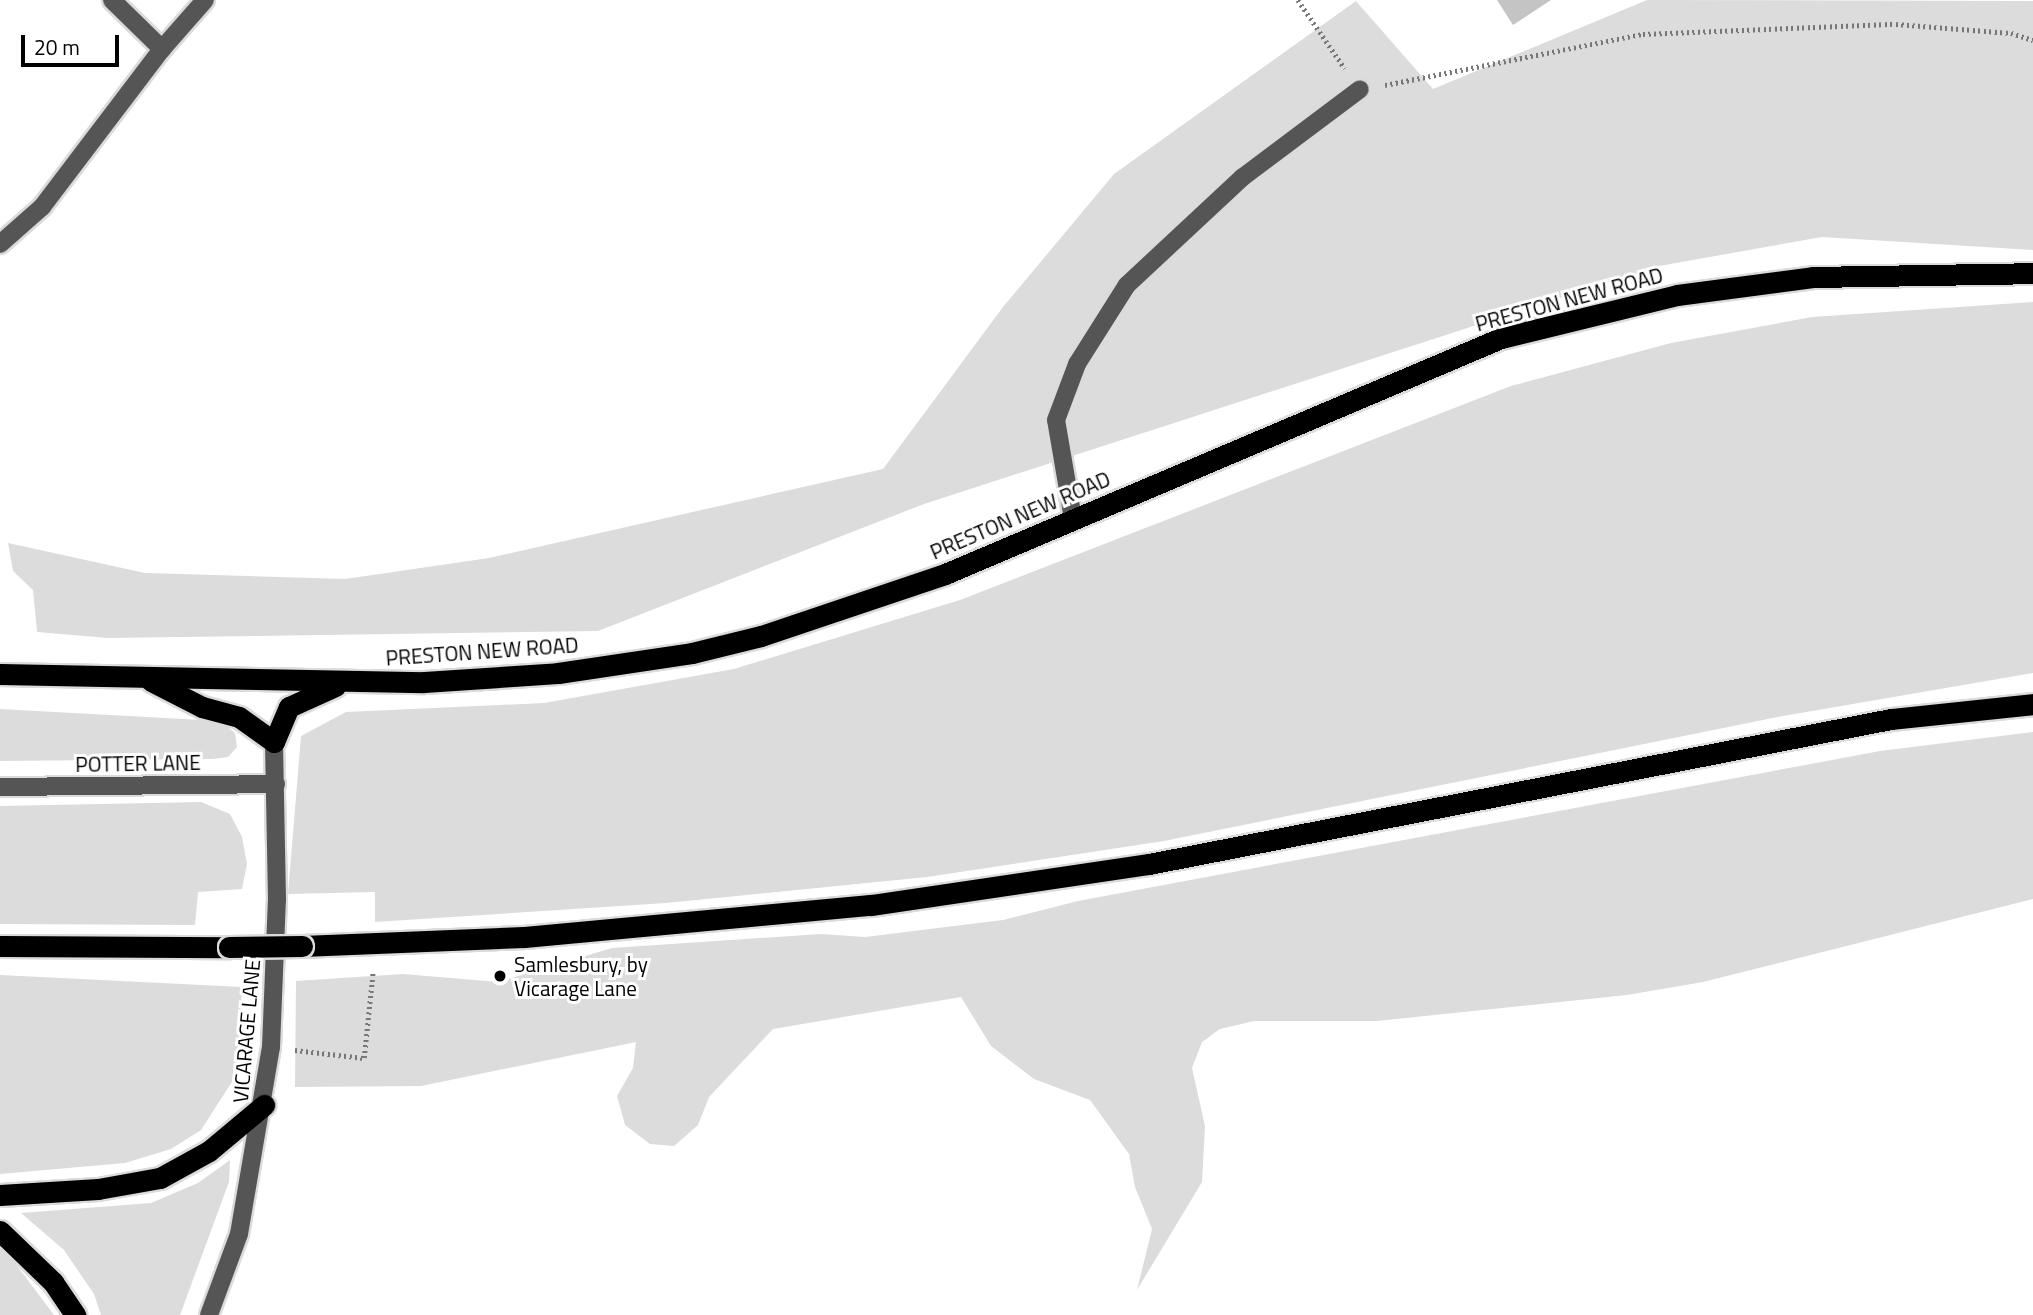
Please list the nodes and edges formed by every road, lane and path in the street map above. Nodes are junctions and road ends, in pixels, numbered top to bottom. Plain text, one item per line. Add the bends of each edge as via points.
1 (112, 0) edge
2 (205, 0) edge
3 (1298, 0) edge
4 (2033, 40) edge
5 (162, 49) junction
6 (1360, 89) junction
7 (0, 244) edge
8 (2033, 273) edge
9 (1073, 519) junction
10 (0, 674) edge
11 (146, 678) junction
12 (350, 682) junction
13 (2033, 704) edge
14 (274, 742) junction
15 (276, 783) junction
16 (0, 787) edge
17 (0, 946) edge
18 (373, 971) dead end
19 (271, 1047) junction
20 (264, 1105) junction
21 (0, 1195) edge
22 (0, 1231) edge
23 (75, 1315) edge
24 (209, 1315) edge

1 - 5 street
2 - 5 street
3 - 6 path
4 - 6 path via 2011,33 1896,24 1643,34
5 - 7 street via 42,207
6 - 9 street via 1243,177 1128,285 1077,364 1056,420
8 - 9 highway, PRESTON NEW ROAD via 1813,277 1676,295 1501,338
9 - 12 highway, PRESTON NEW ROAD via 945,574 761,636 692,653 486,680
10 - 11 highway, PRESTON NEW ROAD
11 - 12 highway, PRESTON NEW ROAD
11 - 14 highway via 202,707 239,717
12 - 14 highway via 313,693 289,708
13 - 17 highway, bridge via 1891,719 1149,864 871,905 524,937 302,946
14 - 15 street, VICARAGE LANE
15 - 16 street, POTTER LANE
15 - 19 street, VICARAGE LANE
18 - 19 path via 363,1058
19 - 20 street, VICARAGE LANE
20 - 21 highway via 209,1151 160,1178 98,1189
20 - 24 street, VICARAGE LANE via 239,1234
22 - 23 highway via 53,1282

